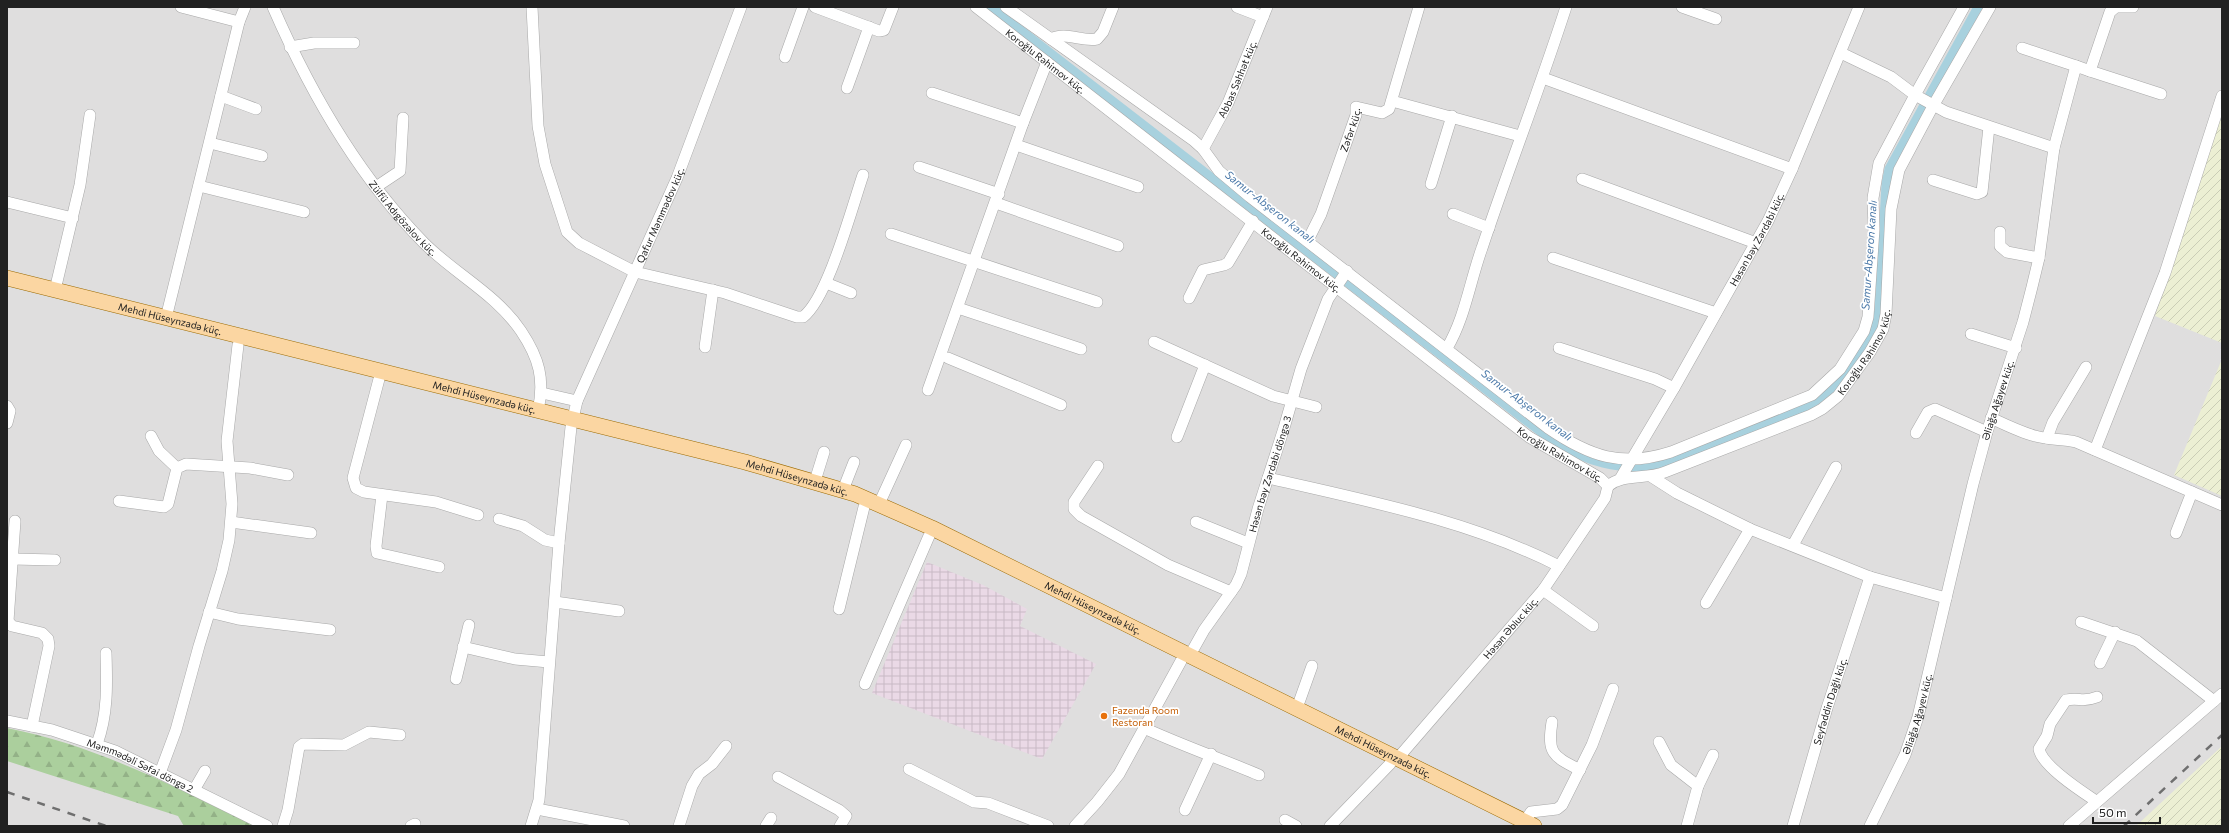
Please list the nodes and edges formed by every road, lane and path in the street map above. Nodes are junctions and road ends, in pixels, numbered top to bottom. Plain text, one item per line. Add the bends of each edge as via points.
1 (180, 7) edge
2 (245, 7) edge
3 (273, 7) edge
4 (532, 7) edge
5 (741, 7) edge
6 (803, 7) edge
7 (815, 7) edge
8 (893, 7) edge
9 (976, 7) edge
10 (1006, 7) edge
11 (1113, 7) edge
12 (1237, 7) edge
13 (1419, 7) edge
14 (1566, 7) edge
15 (1682, 7) edge
16 (1859, 7) edge
17 (1964, 7) edge
18 (1990, 7) edge
19 (2132, 7) edge
20 (1265, 12) edge
21 (1716, 19) dead end
22 (239, 22) junction
23 (869, 26) junction
24 (1051, 39) junction
25 (354, 43) dead end
26 (290, 47) junction
27 (2022, 48) dead end
28 (1841, 53) junction
29 (785, 57) dead end
30 (1047, 62) junction
31 (2076, 66) junction
32 (2090, 71) junction
33 (1543, 78) junction
34 (847, 88) dead end
35 (932, 92) dead end
36 (2161, 94) dead end
37 (1915, 95) junction
38 (221, 96) junction
39 (2222, 96) edge
40 (1392, 100) junction
41 (1933, 106) junction
42 (256, 109) dead end
43 (90, 115) dead end
44 (1452, 116) junction
45 (403, 118) dead end
46 (1023, 123) junction
47 (1990, 127) junction
48 (1520, 136) junction
49 (210, 143) junction
50 (1016, 145) junction
51 (2054, 148) junction
52 (1203, 149) junction
53 (262, 156) dead end
54 (919, 167) dead end
55 (1792, 169) junction
56 (863, 175) dead end
57 (1582, 179) dead end
58 (1933, 180) dead end
59 (1430, 184) dead end
60 (199, 186) junction
61 (376, 187) junction
62 (1138, 187) dead end
63 (997, 198) junction
64 (7, 202) edge
65 (304, 212) dead end
66 (1453, 214) dead end
67 (74, 218) junction
68 (1253, 222) junction
69 (1489, 228) junction
70 (2000, 232) dead end
71 (891, 234) dead end
72 (1308, 240) junction
73 (1756, 242) junction
74 (1118, 246) dead end
75 (1553, 258) dead end
76 (2038, 258) junction
77 (974, 262) junction
78 (1346, 271) junction
79 (636, 272) junction
80 (7, 278) edge
81 (826, 283) junction
82 (1336, 286) junction
83 (7, 287) edge
84 (55, 290) junction
85 (713, 290) junction
86 (851, 293) dead end
87 (1189, 298) dead end
88 (1097, 302) dead end
89 (958, 308) junction
90 (1716, 313) junction
91 (166, 318) junction
92 (1971, 334) dead end
93 (1154, 342) dead end
94 (238, 345) junction
95 (705, 347) dead end
96 (1447, 348) junction
97 (1559, 348) dead end
98 (2016, 348) junction
99 (1081, 349) dead end
100 (948, 358) dead end
101 (1205, 365) junction
102 (2086, 368) dead end
103 (379, 379) junction
104 (1674, 388) junction
105 (928, 390) dead end
106 (542, 393) junction
107 (577, 402) junction
108 (1292, 402) junction
109 (1061, 405) dead end
110 (7, 406) edge
111 (1316, 407) dead end
112 (538, 411) junction
113 (1992, 418) junction
114 (7, 423) edge
115 (572, 423) junction
116 (1987, 432) junction
117 (1916, 433) dead end
118 (151, 436) dead end
119 (1177, 437) dead end
120 (2047, 438) junction
121 (906, 446) dead end
122 (2095, 450) junction
123 (824, 452) dead end
124 (1631, 459) junction
125 (854, 462) dead end
126 (230, 466) junction
127 (1098, 466) dead end
128 (1836, 467) dead end
129 (177, 468) junction
130 (288, 475) dead end
131 (1652, 477) junction
132 (1268, 478) junction
133 (1620, 479) junction
134 (815, 481) junction
135 (1608, 486) junction
136 (843, 490) junction
137 (2192, 492) junction
138 (382, 494) junction
139 (119, 501) dead end
140 (879, 504) junction
141 (2222, 505) edge
142 (864, 507) junction
143 (478, 515) dead end
144 (500, 519) dead end
145 (15, 520) dead end
146 (231, 522) junction
147 (1196, 522) dead end
148 (1750, 529) junction
149 (311, 533) dead end
150 (2176, 533) dead end
151 (929, 536) junction
152 (559, 543) junction
153 (1248, 543) junction
154 (1793, 545) junction
155 (13, 559) junction
156 (55, 560) dead end
157 (1559, 566) junction
158 (439, 567) dead end
159 (1870, 577) junction
160 (1543, 590) junction
161 (1232, 592) junction
162 (1946, 598) junction
163 (555, 602) junction
164 (1706, 603) dead end
165 (839, 609) dead end
166 (619, 611) dead end
167 (209, 612) junction
168 (2081, 622) dead end
169 (469, 626) dead end
170 (1593, 626) dead end
171 (330, 630) dead end
172 (2115, 632) junction
173 (463, 647) junction
174 (106, 653) dead end
175 (1186, 658) junction
176 (549, 662) junction
177 (2100, 663) dead end
178 (1312, 666) dead end
179 (456, 679) dead end
180 (865, 684) dead end
181 (1612, 689) dead end
182 (2097, 697) dead end
183 (2218, 697) edge
184 (1297, 708) junction
185 (7, 722) edge
186 (1552, 722) dead end
187 (32, 726) junction
188 (1144, 728) junction
189 (400, 735) dead end
190 (1659, 742) dead end
191 (97, 744) junction
192 (726, 746) dead end
193 (1211, 754) junction
194 (1713, 755) dead end
195 (1394, 761) junction
196 (909, 769) dead end
197 (1580, 770) junction
198 (205, 771) dead end
199 (160, 773) junction
200 (1259, 775) dead end
201 (778, 777) dead end
202 (1698, 786) junction
203 (194, 790) junction
204 (2096, 801) junction
205 (538, 809) junction
206 (1185, 810) dead end
207 (1285, 820) dead end
208 (1523, 825) edge
209 (268, 826) edge
210 (283, 826) edge
211 (531, 826) edge
212 (624, 826) edge
213 (680, 826) edge
214 (840, 826) edge
215 (1048, 826) edge
216 (1075, 826) edge
217 (1296, 826) edge
218 (1330, 826) edge
219 (1687, 826) edge
220 (1793, 826) edge
221 (1870, 826) edge
222 (2069, 826) edge

1 - 22 street
2 - 22 street
3 - 26 street, Zülfü Adıgözəlov küç.
4 - 79 street via 538,126 545,164 567,232 579,243
5 - 79 street, Qafur Məmmədov küç. via 677,178
6 - 29 street
7 - 23 street
8 - 23 street via 884,30 879,31
9 - 30 street, Koroğlu Rəhimov küç.
10 - 24 street, Koroğlu Rəhimov küç.
11 - 24 street via 1097,39 1089,41 1066,35
12 - 20 street
13 - 40 street, Zəfər küç.
14 - 33 street
15 - 21 street
16 - 28 street, Həsən bəy Zərdabi küç.
17 - 37 street, Koroğlu Rəhimov küç.
18 - 41 street, Koroğlu Rəhimov küç.
19 - 32 street via 2116,7 2110,12
20 - 52 street, Abbas Səhhət küç. via 1228,103
22 - 38 street
23 - 34 street
24 - 52 street, Koroğlu Rəhimov küç.
25 - 26 street via 314,43
26 - 61 street, Zülfü Adıgözəlov küç. via 328,116
27 - 31 street
28 - 37 street via 1891,77
28 - 55 street, Həsən bəy Zərdabi küç.
30 - 46 street
30 - 68 street, Koroğlu Rəhimov küç.
31 - 32 street
31 - 51 street, Əliağa Ağayev küç.
32 - 36 street
33 - 48 street
33 - 55 street
35 - 46 street
37 - 41 street
37 - 124 street, Koroğlu Rəhimov küç. via 1889,142 1876,175 1868,318 1864,331 1840,369 1812,395 1671,452 1655,457
38 - 42 street
38 - 49 street
39 - 122 street via 2165,274
40 - 44 street
40 - 72 street, Zəfər küç. via 1389,109 1382,113 1356,107 1356,115 1321,214
41 - 47 street
41 - 131 street, Koroğlu Rəhimov küç. via 1903,160 1894,189 1890,209 1886,314 1883,329 1850,382 1838,396 1811,415
43 - 67 street
44 - 48 street
44 - 59 street
45 - 61 street via 400,171
46 - 50 street
47 - 51 street
47 - 58 street via 1982,192 1977,194
48 - 69 street
49 - 53 street
49 - 60 street
50 - 62 street
50 - 63 street
51 - 76 street, Əliağa Ağayev küç.
52 - 72 street, Koroğlu Rəhimov küç. via 1219,171
54 - 63 street
55 - 73 street, Həsən bəy Zərdabi küç.
56 - 81 street
57 - 73 street
60 - 65 street
60 - 91 street
61 - 106 street, Zülfü Adıgözəlov küç. via 426,245 513,320 536,362
63 - 74 street
63 - 77 street
64 - 67 street
66 - 69 street
67 - 84 street
68 - 82 street, Koroğlu Rəhimov küç.
68 - 87 street via 1224,266 1203,270
69 - 96 street via 1458,325
70 - 76 street via 2000,246 2007,252
71 - 77 street
72 - 78 street, Koroğlu Rəhimov küç.
73 - 90 street, Həsən bəy Zərdabi küç.
75 - 90 street
76 - 98 street, Əliağa Ağayev küç.
77 - 88 street
77 - 89 street
78 - 82 street, Həsən bəy Zərdabi döngə 3
78 - 96 street, Koroğlu Rəhimov küç.
79 - 85 street
79 - 107 street, Qafur Məmmədov küç.
80 - 84 main road, Mehdi Hüseynzadə küç.
81 - 85 street via 816,303 803,316 797,317
81 - 86 street
82 - 108 street, Həsən bəy Zərdabi döngə 3 via 1301,369
82 - 135 street, Koroğlu Rəhimov küç. via 1530,437 1600,478
83 - 94 main road, Mehdi Hüseynzadə küç.
84 - 91 main road, Mehdi Hüseynzadə küç.
85 - 95 street
89 - 99 street
89 - 105 street
90 - 104 street, Həsən bəy Zərdabi küç.
91 - 112 main road, Mehdi Hüseynzadə küç.
92 - 98 street
93 - 101 street
94 - 103 main road, Mehdi Hüseynzadə küç.
94 - 126 street via 227,441
96 - 124 street, Koroğlu Rəhimov küç. via 1560,436 1596,455
97 - 104 street via 1655,379
98 - 113 street, Əliağa Ağayev küç.
100 - 109 street
101 - 108 street
101 - 119 street
102 - 120 street via 2053,422
103 - 115 main road, Mehdi Hüseynzadə küç.
103 - 138 street via 353,478 356,488 364,492
104 - 124 street, Həsən bəy Zərdabi küç.
106 - 107 street
106 - 112 street, Zülfü Adıgözəlov küç.
107 - 115 street, Qafur Məmmədov küç.
108 - 111 street
108 - 132 street, Həsən bəy Zərdabi döngə 3
110 - 114 street via 10,411
112 - 115 main road, Mehdi Hüseynzadə küç.
113 - 116 street, Əliağa Ağayev küç.
113 - 120 street via 2024,432
115 - 134 main road, Mehdi Hüseynzadə küç.
115 - 142 main road, Mehdi Hüseynzadə küç. via 812,489
115 - 152 street, Qafur Məmmədov küç.
116 - 117 street via 1936,409 1928,412
116 - 162 street, Əliağa Ağayev küç.
118 - 129 street via 159,451
120 - 122 street via 2069,440
121 - 140 street
122 - 137 street
123 - 134 street
124 - 133 street, Həsən bəy Zərdabi küç.
125 - 136 street
126 - 129 street via 186,464
126 - 130 street
126 - 146 street
127 - 161 street via 1074,502 1074,509 1081,516 1168,565
128 - 154 street
129 - 139 street via 168,504 164,506
131 - 133 street, Koroğlu Rəhimov küç.
131 - 148 street via 1677,493
132 - 153 street, Həsən bəy Zərdabi döngə 3
132 - 157 street via 1458,524 1526,550
133 - 135 street, Koroğlu Rəhimov küç.
134 - 136 main road, Mehdi Hüseynzadə küç.
135 - 157 street, Həsən Əbluc küç. via 1605,498
136 - 140 main road, Mehdi Hüseynzadə küç.
137 - 141 street
137 - 150 street
138 - 143 street via 436,502
138 - 158 street via 376,553
140 - 175 main road, Mehdi Hüseynzadə küç.
142 - 151 main road, Mehdi Hüseynzadə küç.
142 - 165 street
144 - 152 street via 523,526 545,540
145 - 155 street
146 - 149 street
146 - 167 street via 226,558
147 - 153 street
148 - 154 street
148 - 164 street
151 - 175 main road, Mehdi Hüseynzadə küç.
151 - 180 street
152 - 163 street, Qafur Məmmədov küç.
153 - 161 street, Həsən bəy Zərdabi döngə 3 via 1241,574
154 - 159 street
155 - 156 street
155 - 187 street via 8,620 12,626 42,633 48,639 49,646
157 - 160 street, Həsən Əbluc küç.
159 - 162 street
159 - 220 street, Seyfəddin Dağlı küç. via 1827,708
160 - 170 street
160 - 195 street, Həsən Əbluc küç.
161 - 175 street, Həsən bəy Zərdabi döngə 3
162 - 221 street, Əliağa Ağayev küç. via 1914,732
163 - 166 street
163 - 176 street, Qafur Məmmədov küç.
167 - 171 street via 238,619
167 - 199 street via 176,730
168 - 172 street
169 - 173 street
172 - 177 street
172 - 183 street via 2137,641
173 - 176 street via 515,659
173 - 179 street
174 - 191 street via 106,708
175 - 184 main road, Mehdi Hüseynzadə küç.
175 - 188 street, Həsən bəy Zərdabi döngə 3
175 - 195 main road, Mehdi Hüseynzadə küç.
176 - 205 street, Qafur Məmmədov küç.
178 - 184 street
181 - 197 street via 1601,725
182 - 204 street via 2086,702 2074,698 2066,700 2050,724 2047,736 2039,749 2040,756
183 - 204 street
184 - 195 main road, Mehdi Hüseynzadə küç.
185 - 187 street, Məmmədəli Səfai döngə 2
186 - 197 street via 1549,738 1552,752 1557,758
187 - 191 street, Məmmədəli Səfai döngə 2
188 - 193 street via 1177,743
188 - 216 street, Həsən bəy Zərdabi döngə 3 via 1119,774 1098,802
189 - 210 street via 368,732 344,745 303,744 299,747
190 - 202 street via 1671,765
191 - 199 street, Məmmədəli Səfai döngə 2
192 - 213 street via 712,764 699,774 692,786
193 - 200 street
193 - 206 street
194 - 202 street
195 - 208 main road, Mehdi Hüseynzadə küç.
195 - 218 street, Həsən Əbluc küç.
196 - 215 street via 974,802 988,803
197 - 208 street via 1558,809 1531,812
198 - 203 street
199 - 203 street, Məmmədəli Səfai döngə 2
201 - 214 street via 839,810 846,816
202 - 219 street
203 - 209 street, Məmmədəli Səfai döngə 2
204 - 222 street
205 - 211 street, Qafur Məmmədov küç.
205 - 212 street
207 - 217 street

